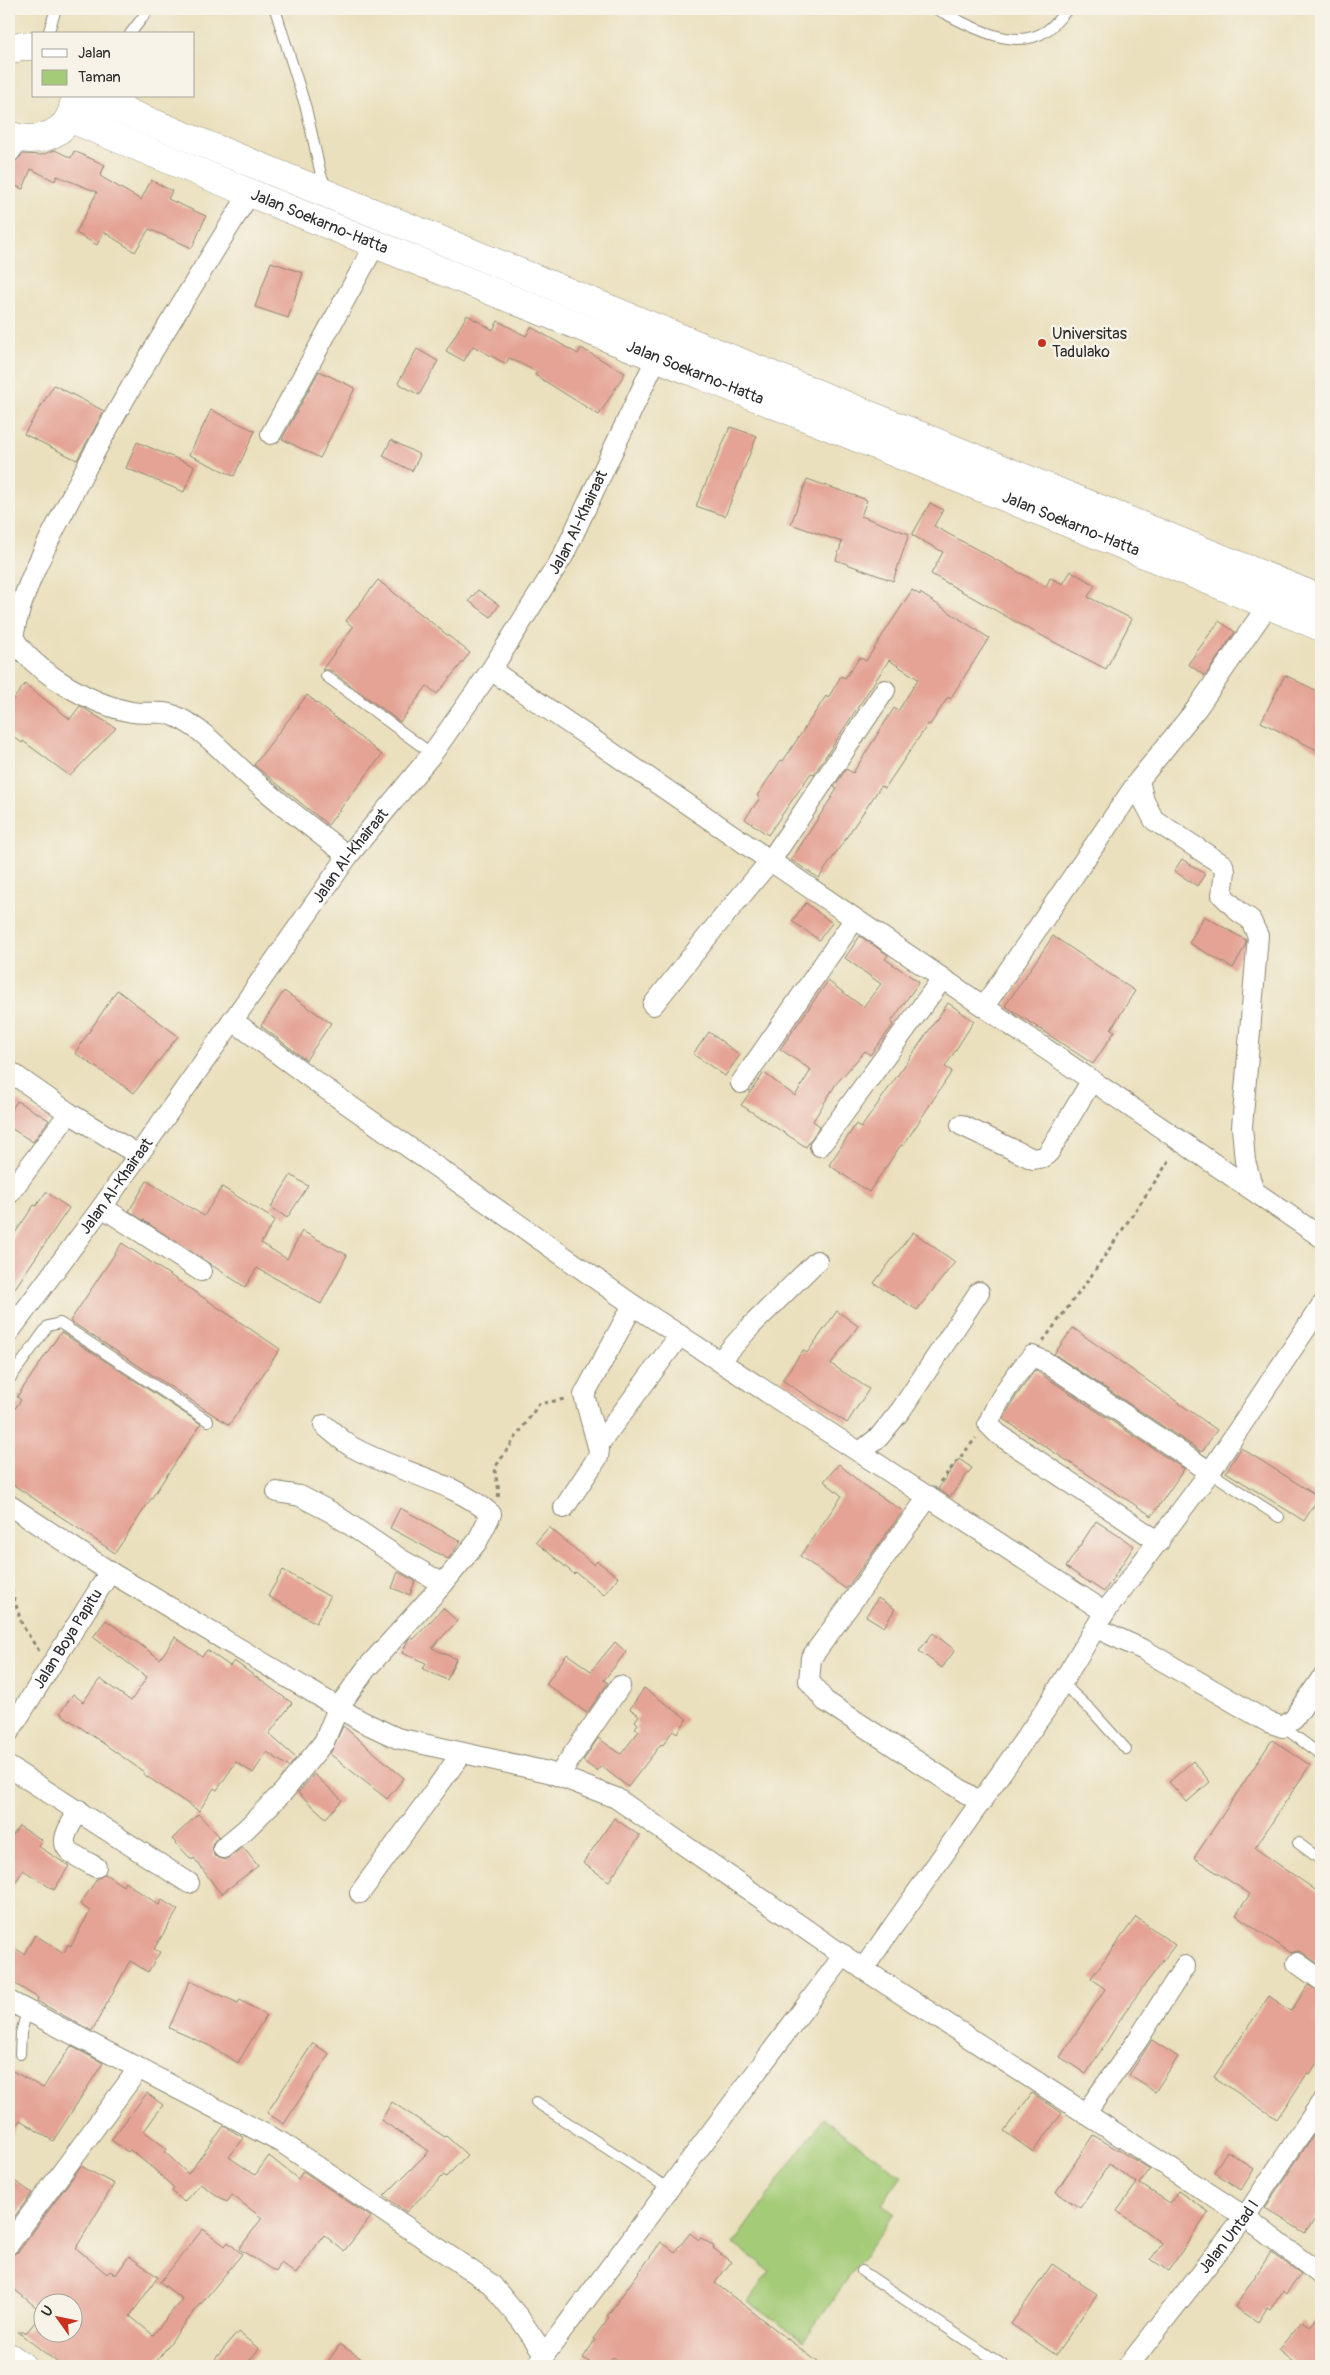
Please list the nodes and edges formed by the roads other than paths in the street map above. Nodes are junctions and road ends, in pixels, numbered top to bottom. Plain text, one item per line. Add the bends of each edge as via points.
1 (56, 9) edge
2 (149, 9) edge
3 (275, 9) edge
4 (936, 9) edge
5 (1068, 9) edge
6 (49, 32) edge
7 (132, 32) edge
8 (32, 46) edge
9 (9, 52) edge
10 (92, 98) edge
11 (72, 107) edge
12 (13, 142) edge
13 (249, 194) junction
14 (331, 196) junction
15 (376, 243) junction
16 (656, 359) junction
17 (271, 434) dead end
18 (1321, 599) edge
19 (1268, 605) junction
20 (1321, 627) edge
21 (491, 670) junction
22 (326, 676) dead end
23 (885, 690) dead end
24 (432, 754) junction
25 (1139, 780) junction
26 (348, 856) junction
27 (771, 860) junction
28 (854, 920) junction
29 (942, 979) junction
30 (653, 1005) dead end
31 (984, 1005) junction
32 (232, 1020) junction
33 (9, 1071) edge
34 (1092, 1080) junction
35 (741, 1084) dead end
36 (69, 1113) junction
37 (961, 1125) dead end
38 (820, 1146) dead end
39 (137, 1154) junction
40 (1253, 1189) junction
41 (9, 1194) edge
42 (102, 1207) junction
43 (1321, 1237) edge
44 (817, 1261) dead end
45 (201, 1272) dead end
46 (979, 1292) dead end
47 (634, 1305) junction
48 (1321, 1306) edge
49 (9, 1332) edge
50 (680, 1335) junction
51 (720, 1361) junction
52 (9, 1380) edge
53 (208, 1421) dead end
54 (324, 1426) dead end
55 (598, 1444) junction
56 (860, 1452) junction
57 (1210, 1472) junction
58 (277, 1492) dead end
59 (929, 1496) junction
60 (9, 1505) edge
61 (564, 1508) dead end
62 (1279, 1518) dead end
63 (1159, 1542) junction
64 (110, 1572) junction
65 (443, 1584) junction
66 (1100, 1620) junction
67 (1321, 1679) edge
68 (1062, 1683) junction
69 (620, 1686) dead end
70 (338, 1708) junction
71 (10, 1727) edge
72 (1283, 1727) junction
73 (1126, 1749) dead end
74 (462, 1753) junction
75 (1321, 1755) edge
76 (9, 1767) edge
77 (558, 1775) junction
78 (981, 1804) junction
79 (79, 1810) junction
80 (1298, 1843) dead end
81 (223, 1848) dead end
82 (1321, 1860) edge
83 (96, 1867) dead end
84 (189, 1883) dead end
85 (360, 1893) dead end
86 (844, 1955) junction
87 (1297, 1964) dead end
88 (1185, 1966) dead end
89 (863, 1969) junction
90 (1321, 1980) edge
91 (9, 2000) edge
92 (27, 2010) junction
93 (20, 2054) dead end
94 (139, 2068) junction
95 (536, 2102) dead end
96 (1321, 2104) edge
97 (1085, 2114) junction
98 (669, 2189) junction
99 (1245, 2217) junction
100 (9, 2244) edge
101 (862, 2271) dead end
102 (1321, 2275) edge
103 (9, 2357) edge
104 (540, 2360) edge
105 (22, 2366) edge
106 (1004, 2366) edge
107 (1128, 2366) edge

1 - 6 lane
2 - 7 lane
3 - 14 lane via 306,108 321,175
4 - 5 lane via 986,33 1027,38 1046,32
8 - 9 main road via 18,46
10 - 14 main road, Jalan Soekarno-Hatta
11 - 12 main road via 56,132
11 - 13 main road, Jalan Soekarno-Hatta
13 - 15 main road, Jalan Soekarno-Hatta
13 - 26 street via 98,443 30,579 13,637 20,650 64,686 79,694 132,712 163,711 197,729 274,798
14 - 18 main road, Jalan Soekarno-Hatta
15 - 16 main road, Jalan Soekarno-Hatta
15 - 17 street
16 - 19 main road, Jalan Soekarno-Hatta
16 - 21 street, Jalan Al-Khairaat via 563,556
19 - 20 main road, Jalan Soekarno-Hatta
19 - 25 street via 1198,708
21 - 24 street, Jalan Al-Khairaat
21 - 27 street
22 - 24 lane
23 - 27 street
24 - 26 street, Jalan Al-Khairaat
25 - 31 street
25 - 40 street via 1144,802 1154,820 1224,865 1224,898 1250,919 1258,936 1242,1127 1245,1161
26 - 32 street, Jalan Al-Khairaat
27 - 28 street
27 - 30 street
28 - 29 street
28 - 35 street
29 - 31 street
29 - 38 street
31 - 34 street
32 - 39 street, Jalan Al-Khairaat
32 - 47 street
33 - 36 street
34 - 37 street via 1044,1157 1033,1159
34 - 40 street
36 - 39 street
36 - 41 street
39 - 42 street, Jalan Al-Khairaat
40 - 43 street
42 - 45 street
42 - 49 street, Jalan Al-Khairaat
44 - 51 street
46 - 56 street via 901,1410 880,1437
47 - 50 street
47 - 55 street via 584,1395
48 - 57 street
50 - 51 street
50 - 55 street
51 - 56 street
52 - 53 lane via 48,1326 60,1324
54 - 65 street via 352,1446 479,1503 491,1514 476,1542
55 - 61 street via 598,1457
56 - 59 street
57 - 62 lane
57 - 63 street
57 - 63 street via 1044,1361 1032,1356 1023,1365 988,1424 998,1434
58 - 65 street via 300,1496 331,1512
59 - 66 street
59 - 78 street via 811,1658 809,1682 825,1701
60 - 64 street
63 - 66 street
64 - 70 street
64 - 71 street, Jalan Boya Papitu
65 - 70 street via 366,1669
66 - 68 street
66 - 72 street via 1144,1650 1261,1718
67 - 72 street via 1294,1719
68 - 73 lane
68 - 78 street
69 - 77 street
70 - 74 street via 397,1738
70 - 81 street via 324,1742 284,1791
72 - 75 lane
74 - 77 street
74 - 85 street
76 - 79 street
77 - 86 street via 616,1798
78 - 89 street
79 - 83 street via 64,1838 64,1845 72,1854
79 - 84 street
80 - 82 lane
86 - 89 street
86 - 98 street
87 - 90 street
88 - 97 street
89 - 97 street
91 - 92 street
92 - 93 lane
92 - 94 street
94 - 100 street
94 - 104 street via 284,2144 491,2284 520,2319
95 - 98 lane
96 - 99 street, Jalan Untad I
97 - 99 street
98 - 104 street
99 - 102 street
99 - 107 street, Jalan Untad I
101 - 106 lane
103 - 105 main road

